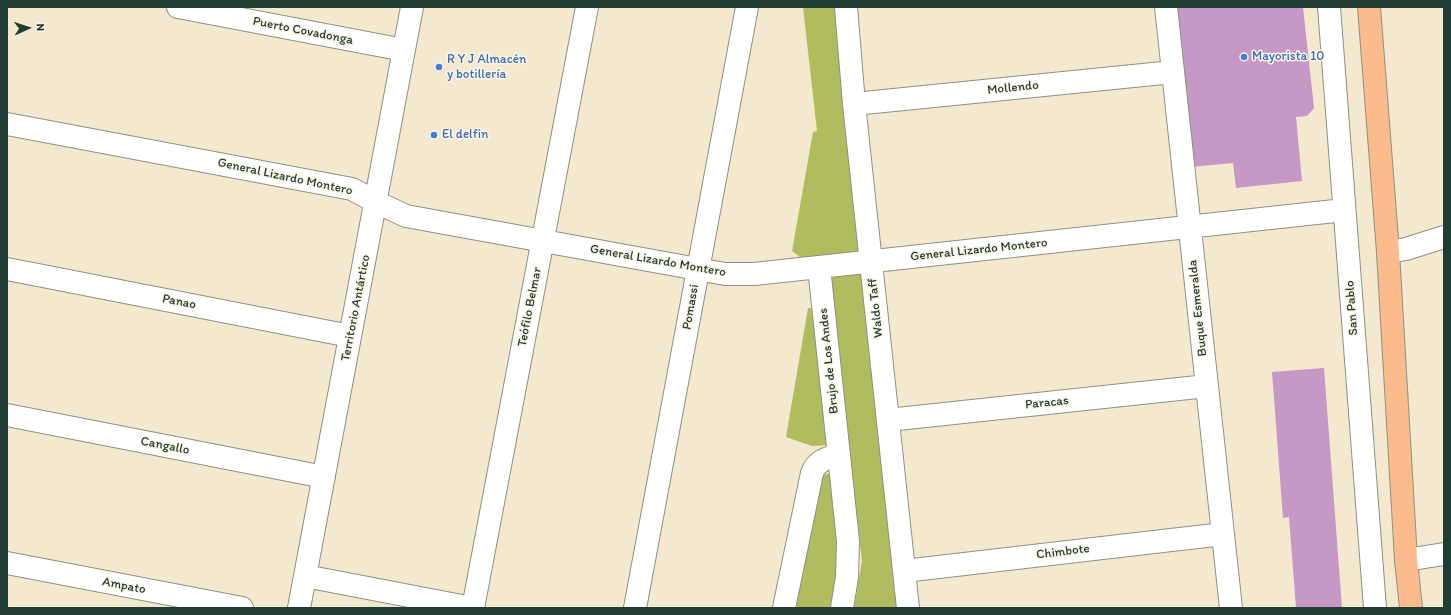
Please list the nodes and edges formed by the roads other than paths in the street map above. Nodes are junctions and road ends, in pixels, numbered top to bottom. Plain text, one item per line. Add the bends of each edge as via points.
1 (178, 7) edge
2 (412, 7) edge
3 (587, 7) edge
4 (747, 7) edge
5 (846, 7) edge
6 (1166, 7) edge
7 (1329, 7) edge
8 (1369, 7) edge
9 (404, 50) junction
10 (1173, 72) junction
11 (854, 104) junction
12 (7, 124) edge
13 (376, 202) junction
14 (1344, 210) junction
15 (1190, 227) junction
16 (1444, 237) edge
17 (542, 241) junction
18 (1388, 252) junction
19 (871, 262) junction
20 (819, 267) junction
21 (7, 269) edge
22 (698, 269) junction
23 (350, 336) junction
24 (1207, 386) junction
25 (7, 415) edge
26 (888, 420) junction
27 (839, 455) junction
28 (324, 477) junction
29 (1223, 534) junction
30 (1444, 554) edge
31 (1406, 560) junction
32 (7, 563) edge
33 (904, 570) junction
34 (305, 576) junction
35 (242, 608) edge
36 (299, 608) edge
37 (473, 608) edge
38 (635, 608) edge
39 (784, 608) edge
40 (842, 608) edge
41 (908, 608) edge
42 (1231, 608) edge
43 (1375, 608) edge
44 (1411, 608) edge

1 - 9 street, Puerto Covadonga
2 - 9 street, Territorio Antártico
3 - 17 street, Teófilo Belmar
4 - 22 street, Pomassi
5 - 11 street, Waldo Taff
6 - 10 street, Buque Esmeralda
7 - 14 street, San Pablo
8 - 18 main road
9 - 13 street, Territorio Antártico
10 - 11 street, Mollendo
10 - 15 street, Buque Esmeralda
11 - 19 street, Waldo Taff
12 - 13 street, General Lizardo Montero via 352,189
13 - 17 street, General Lizardo Montero via 406,216
13 - 23 street, Territorio Antártico
14 - 15 street, General Lizardo Montero
14 - 43 street, San Pablo
15 - 19 street, General Lizardo Montero
15 - 24 street, Buque Esmeralda
16 - 18 street
17 - 22 street, General Lizardo Montero
17 - 37 street, Teófilo Belmar
18 - 31 main road
19 - 20 street, General Lizardo Montero
19 - 26 street, Waldo Taff
20 - 22 street, General Lizardo Montero via 740,274
20 - 27 street, Brujo de Los Andes
21 - 23 street, Panao
22 - 38 street, Pomassi
23 - 28 street, Territorio Antártico
24 - 26 street, Paracas
24 - 29 street, Buque Esmeralda
25 - 28 street, Cangallo
26 - 33 street, Waldo Taff
27 - 39 street via 818,462 812,473
27 - 40 street, Brujo de Los Andes via 849,558
28 - 34 street, Territorio Antártico
29 - 33 street, Chimbote
29 - 42 street, Buque Esmeralda
30 - 31 street
31 - 44 main road
32 - 35 street, Ampato
33 - 41 street, Waldo Taff
34 - 36 street, Territorio Antártico
34 - 37 street

